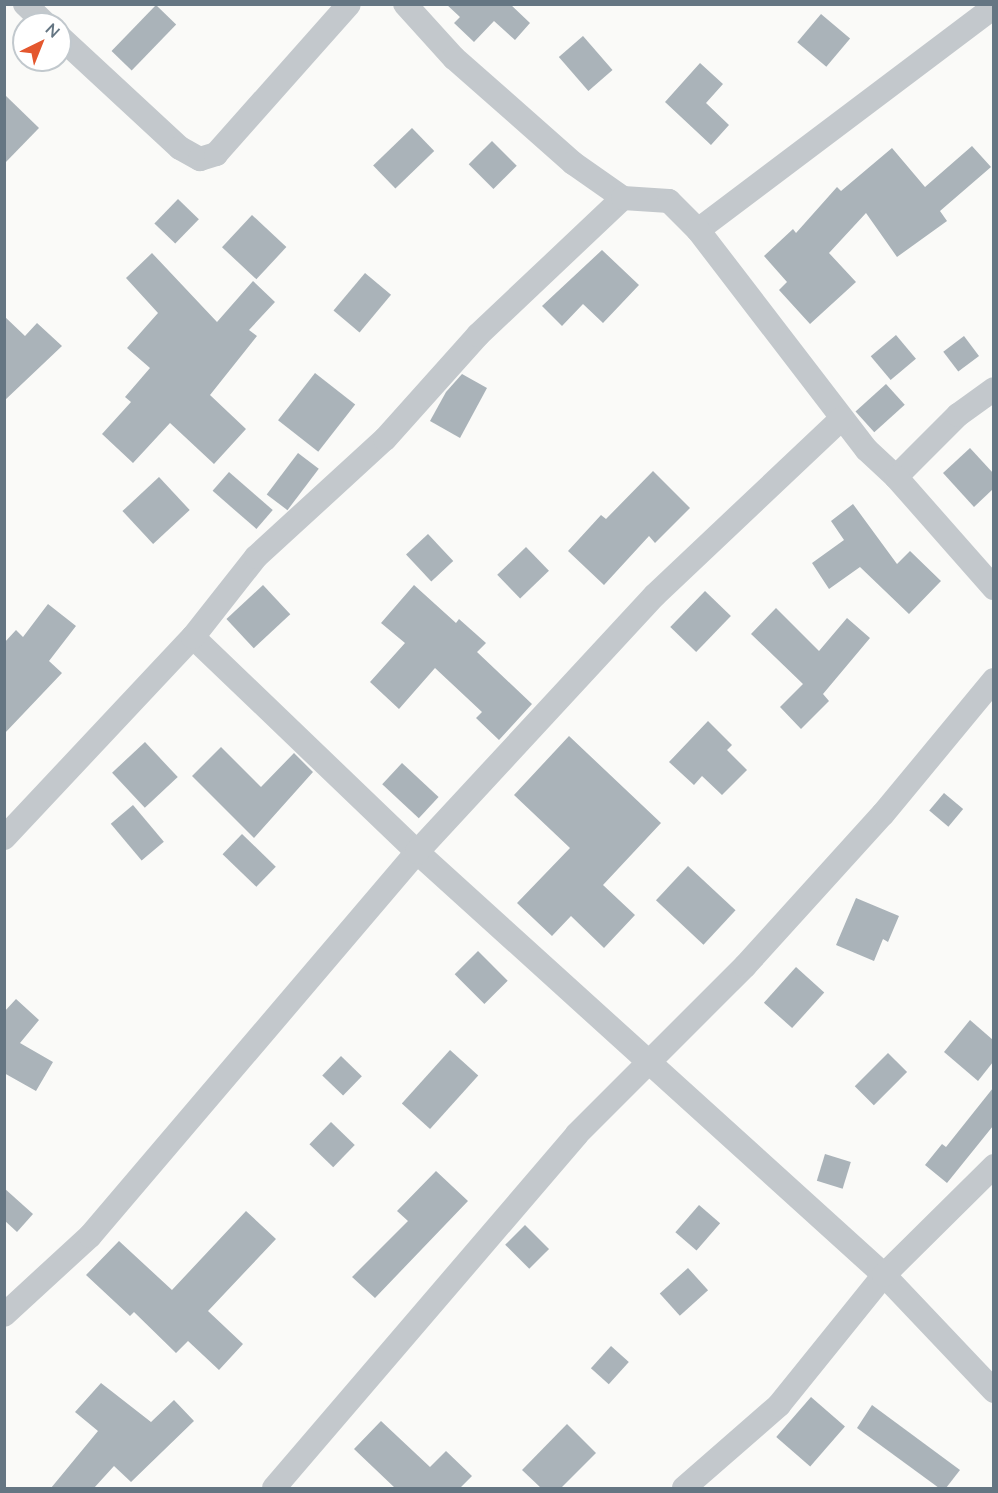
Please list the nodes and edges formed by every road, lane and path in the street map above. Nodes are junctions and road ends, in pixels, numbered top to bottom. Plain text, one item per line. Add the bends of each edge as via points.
1 (349, 4) edge
2 (405, 4) edge
3 (993, 7) edge
4 (72, 48) edge
5 (623, 198) junction
6 (698, 230) junction
7 (993, 389) edge
8 (842, 418) junction
9 (896, 477) junction
10 (993, 588) edge
11 (193, 637) junction
12 (993, 680) edge
13 (4, 838) edge
14 (417, 852) junction
15 (645, 1063) junction
16 (993, 1166) edge
17 (884, 1275) junction
18 (4, 1315) edge
19 (993, 1391) edge
20 (274, 1488) edge
21 (684, 1488) edge

1 - 4 street via 216,154 200,159 180,148
2 - 5 street via 454,58 573,163
3 - 6 street
5 - 6 street via 669,201
5 - 11 street via 478,335 385,439 256,557
6 - 8 street
7 - 9 street via 958,415
8 - 9 street via 867,450
8 - 14 street via 655,595
9 - 10 street
11 - 13 street
11 - 14 street
12 - 15 street via 884,814 745,966
14 - 15 street
14 - 18 street via 90,1236
15 - 17 street
15 - 20 street via 577,1134
16 - 17 street
17 - 19 street
17 - 21 street via 780,1405

